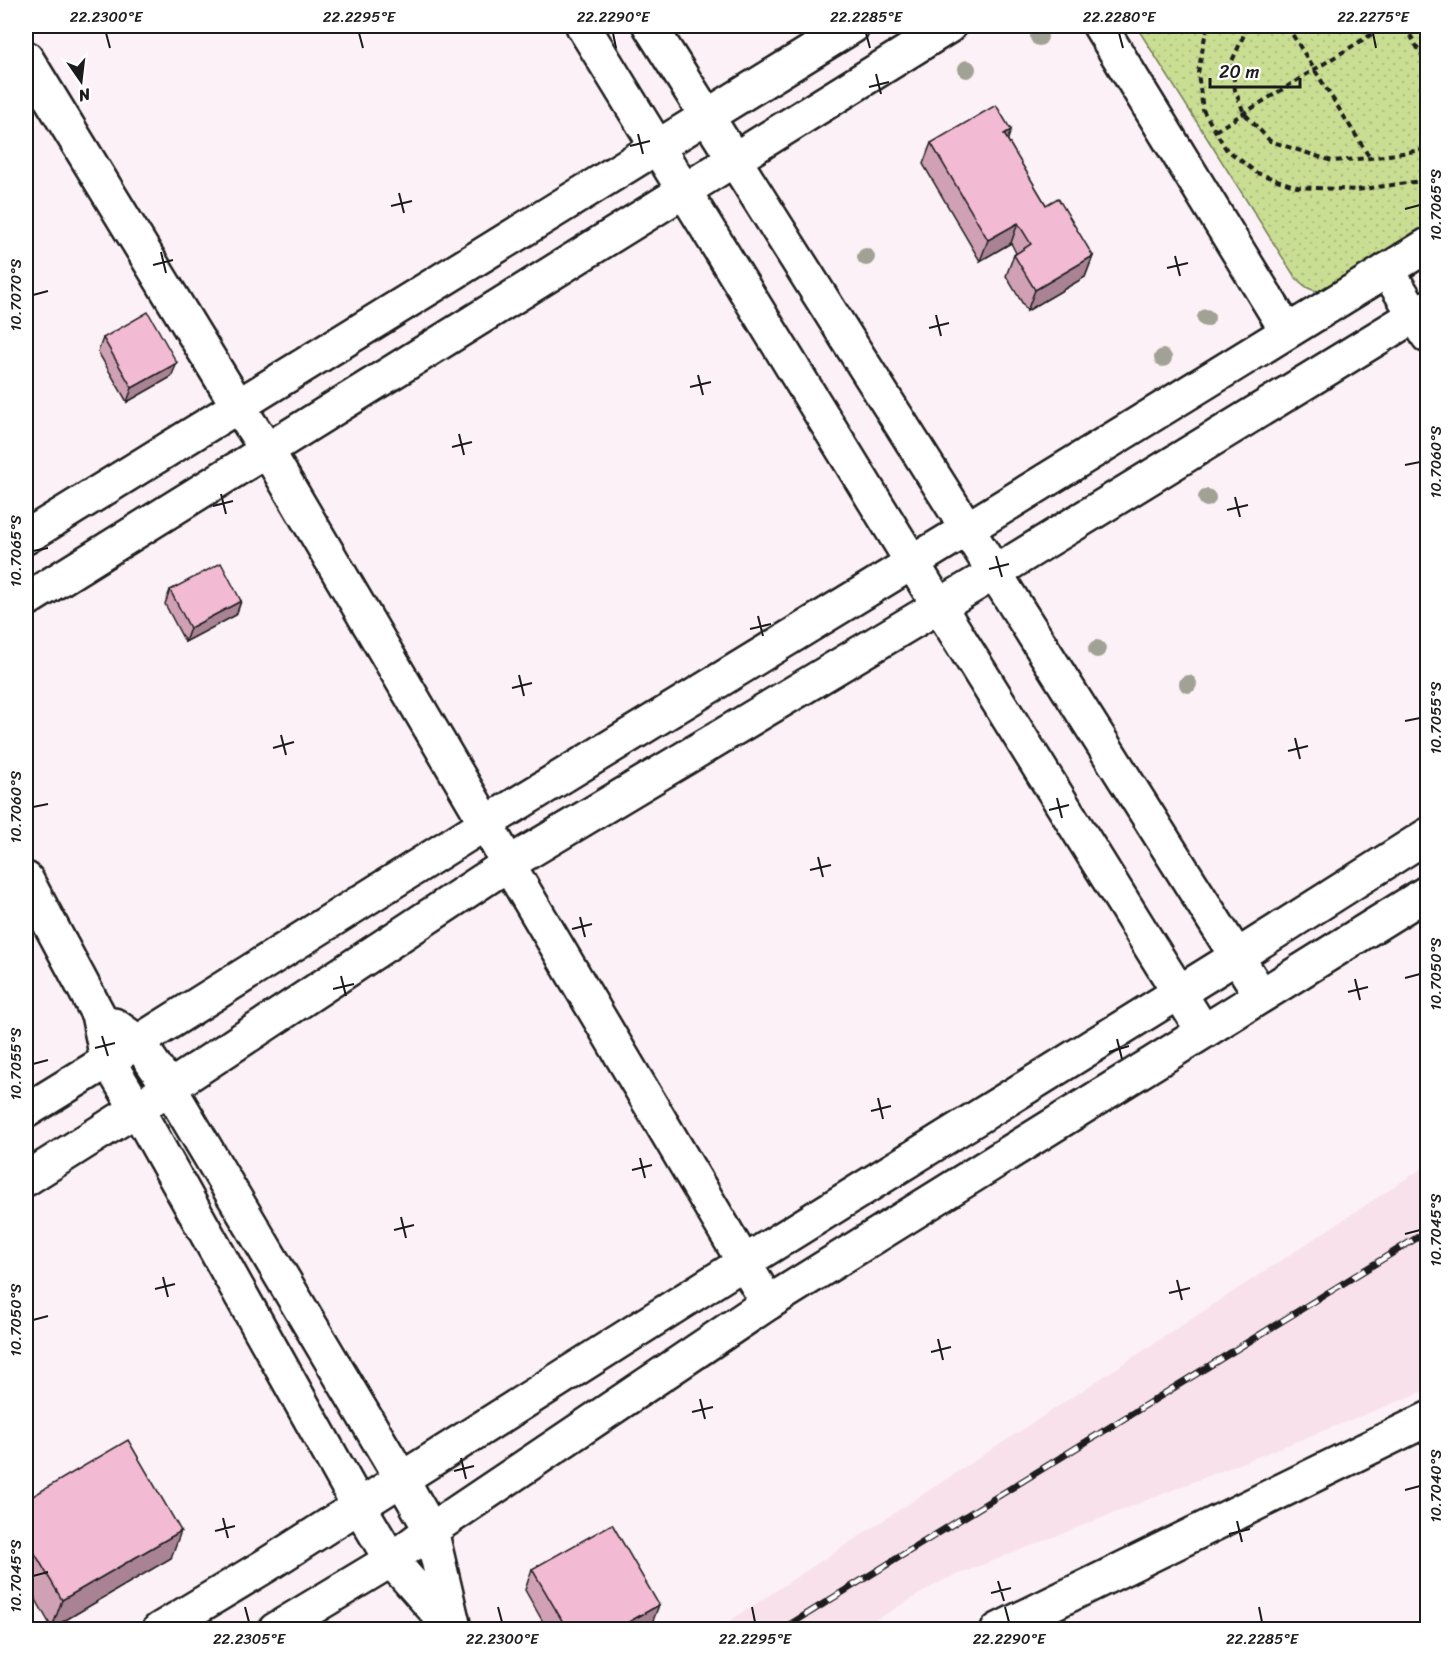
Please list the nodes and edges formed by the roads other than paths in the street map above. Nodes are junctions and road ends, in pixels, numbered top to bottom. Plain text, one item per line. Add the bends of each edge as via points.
1 (583, 26) edge
2 (650, 26) edge
3 (853, 26) edge
4 (949, 26) edge
5 (1100, 26) edge
6 (26, 58) edge
7 (706, 116) junction
8 (656, 147) junction
9 (734, 159) junction
10 (684, 190) junction
11 (1428, 245) edge
12 (1387, 270) junction
13 (1423, 319) edge
14 (1287, 331) junction
15 (238, 406) junction
16 (267, 450) junction
17 (967, 529) junction
18 (26, 537) edge
19 (913, 562) junction
20 (994, 573) junction
21 (26, 600) edge
22 (939, 606) junction
23 (486, 823) junction
24 (1428, 835) edge
25 (508, 864) junction
26 (26, 879) edge
27 (1428, 892) edge
28 (1236, 957) junction
29 (1179, 992) junction
30 (1261, 995) junction
31 (98, 1014) junction
32 (1203, 1031) junction
33 (138, 1042) junction
34 (107, 1059) junction
35 (169, 1087) junction
36 (137, 1109) junction
37 (26, 1110) edge
38 (26, 1179) edge
39 (743, 1263) junction
40 (768, 1303) junction
41 (1428, 1419) edge
42 (401, 1478) junction
43 (359, 1506) junction
44 (432, 1530) junction
45 (391, 1560) junction
46 (159, 1629) edge
47 (275, 1629) edge
48 (454, 1629) edge
49 (998, 1629) edge

1 - 8 street
2 - 7 street
3 - 7 street
4 - 9 street
5 - 14 street
6 - 15 street
7 - 8 street
7 - 9 street
8 - 10 street
8 - 15 street
9 - 10 street
9 - 17 street
10 - 16 street
10 - 19 street
11 - 12 street
12 - 13 street
12 - 14 street
13 - 20 street
14 - 17 street
15 - 16 street
15 - 18 street
16 - 21 street
16 - 23 street
17 - 19 street
17 - 20 street
19 - 22 street
19 - 23 street
20 - 22 street
20 - 28 street
22 - 25 street
22 - 29 street
23 - 25 street
23 - 33 street
24 - 28 street
25 - 35 street
25 - 39 street
26 - 31 street
27 - 30 street
28 - 29 street
28 - 30 street
29 - 32 street
29 - 39 street
30 - 32 street
31 - 33 street
31 - 34 street
32 - 40 street
33 - 34 street
33 - 35 street
34 - 36 street
34 - 37 street
35 - 36 street
35 - 42 street
36 - 38 street
36 - 43 street
39 - 40 street
39 - 42 street
40 - 44 street
41 - 49 street
42 - 43 street
42 - 44 street
43 - 45 street
43 - 46 street
44 - 45 street
44 - 48 street
45 - 47 street
45 - 48 street

